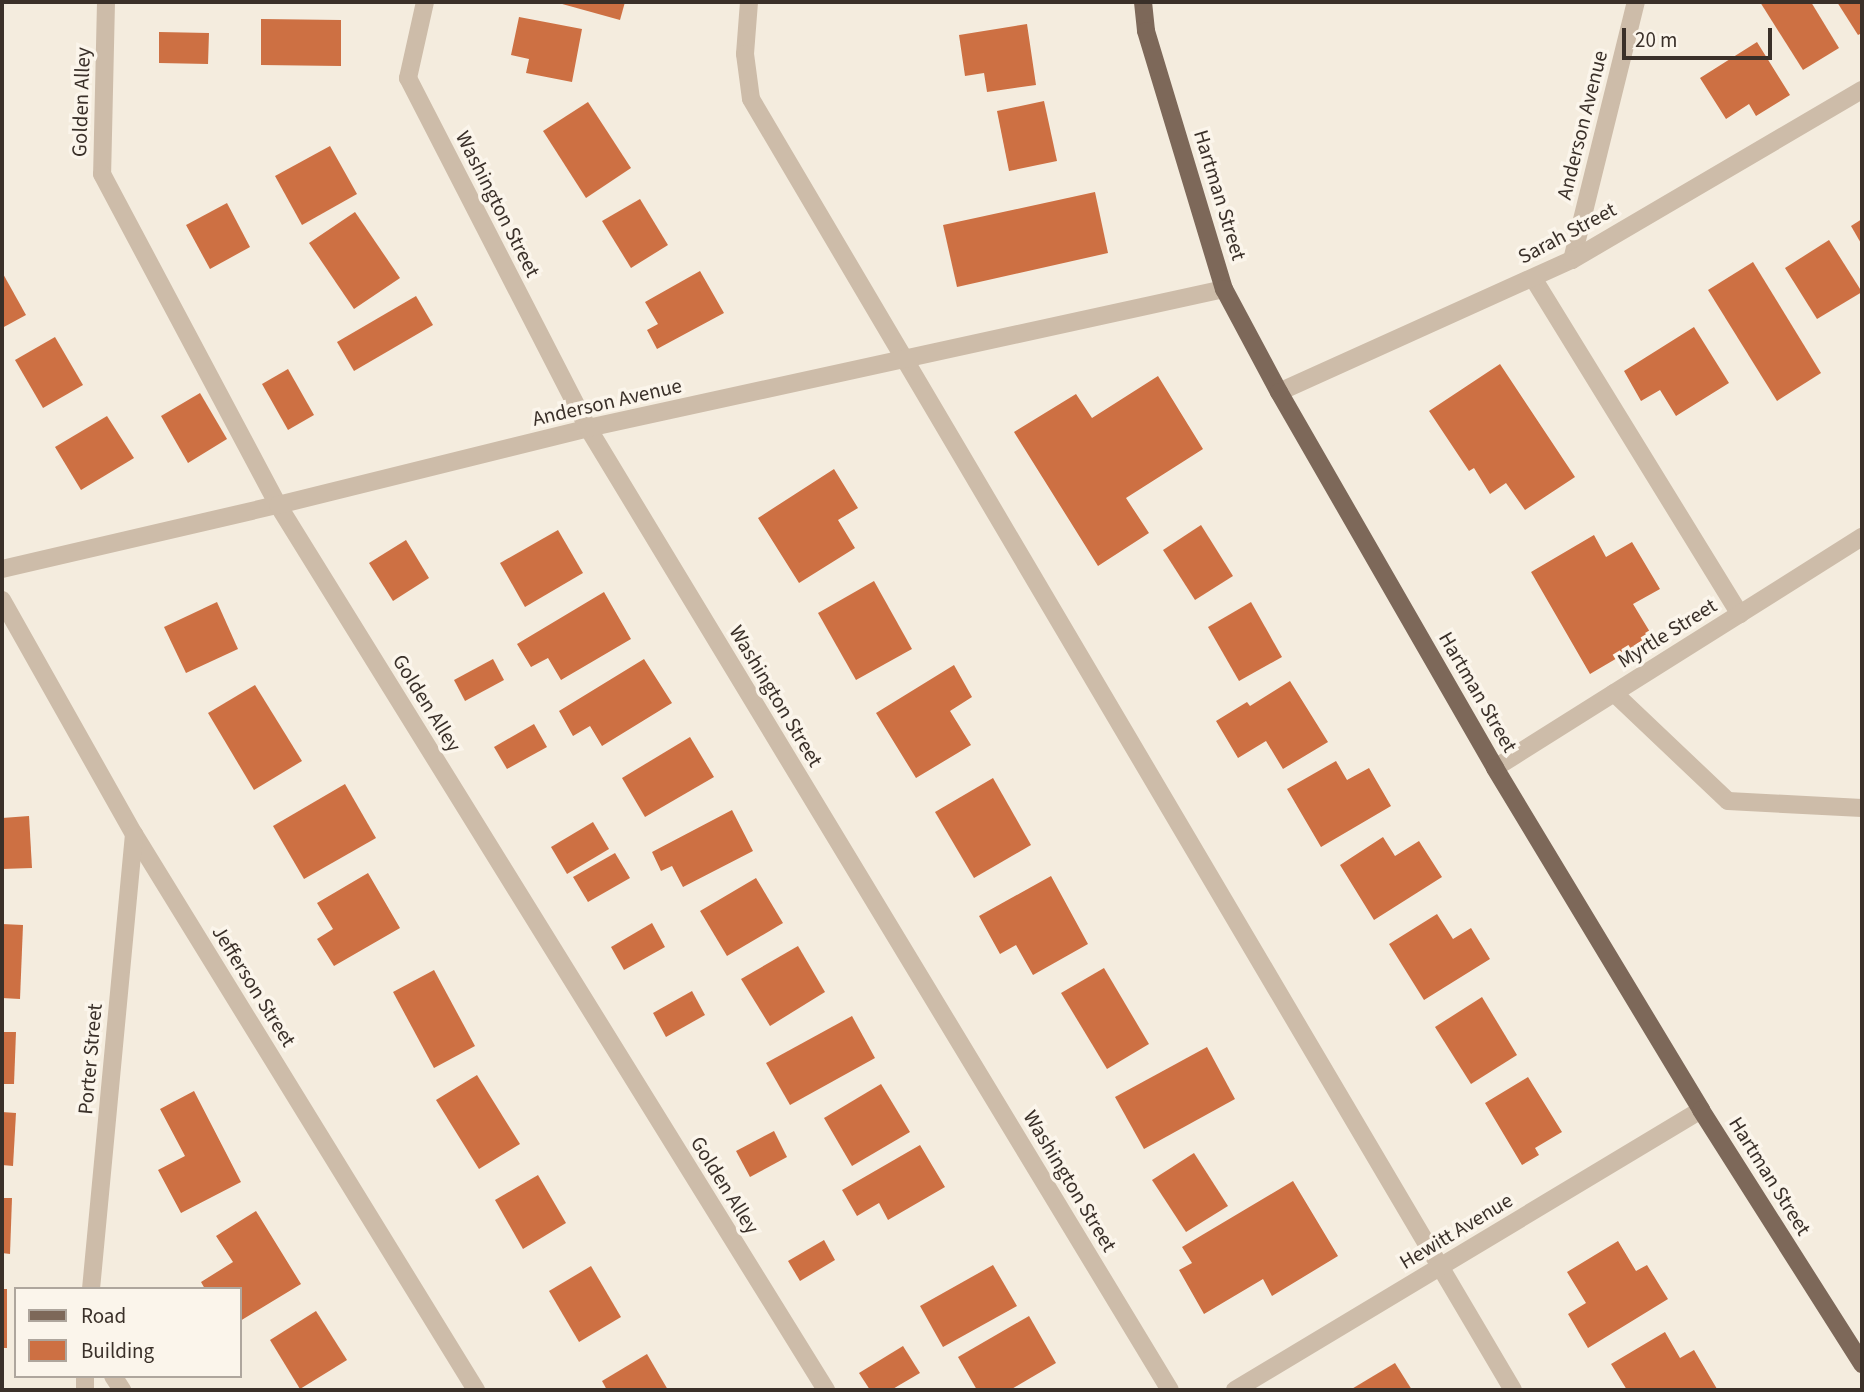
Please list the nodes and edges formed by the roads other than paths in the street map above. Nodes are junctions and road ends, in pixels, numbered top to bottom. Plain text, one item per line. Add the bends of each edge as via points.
1 (106, 2) edge
2 (425, 2) edge
3 (749, 2) edge
4 (1143, 2) edge
5 (1636, 2) edge
6 (1862, 90) edge
7 (1573, 260) junction
8 (1533, 278) junction
9 (1224, 289) junction
10 (902, 359) junction
11 (1279, 392) junction
12 (588, 428) junction
13 (278, 505) junction
14 (1862, 537) edge
15 (2, 569) edge
16 (2, 600) edge
17 (1740, 614) junction
18 (1614, 693) junction
19 (1495, 768) junction
20 (1862, 808) edge
21 (134, 834) junction
22 (1701, 1110) junction
23 (1440, 1267) junction
24 (90, 1287) edge
25 (1862, 1364) edge
26 (475, 1390) edge
27 (825, 1390) edge
28 (1170, 1390) edge
29 (1235, 1390) edge
30 (1513, 1390) edge

1 - 13 street, Golden Alley via 102,174
2 - 12 street, Washington Street via 408,78
3 - 10 street via 745,54 751,99
4 - 9 main road, Hartman Street via 1146,31
5 - 7 street, Anderson Avenue
6 - 7 street, Sarah Street
7 - 8 street, Sarah Street
8 - 11 street, Sarah Street
8 - 17 street
9 - 10 street, Anderson Avenue
9 - 11 main road, Hartman Street
10 - 12 street, Anderson Avenue
10 - 23 street
11 - 19 main road, Hartman Street
12 - 13 street, Anderson Avenue
12 - 28 street, Washington Street
13 - 15 street, Anderson Avenue
13 - 27 street, Golden Alley
14 - 17 street, Myrtle Street
16 - 21 street, Jefferson Street
17 - 18 street, Myrtle Street
18 - 19 street, Myrtle Street
18 - 20 street via 1728,801
19 - 22 main road, Hartman Street
21 - 24 street, Porter Street
21 - 26 street, Jefferson Street
22 - 23 street, Hewitt Avenue
22 - 25 main road, Hartman Street
23 - 29 street, Hewitt Avenue
23 - 30 street

